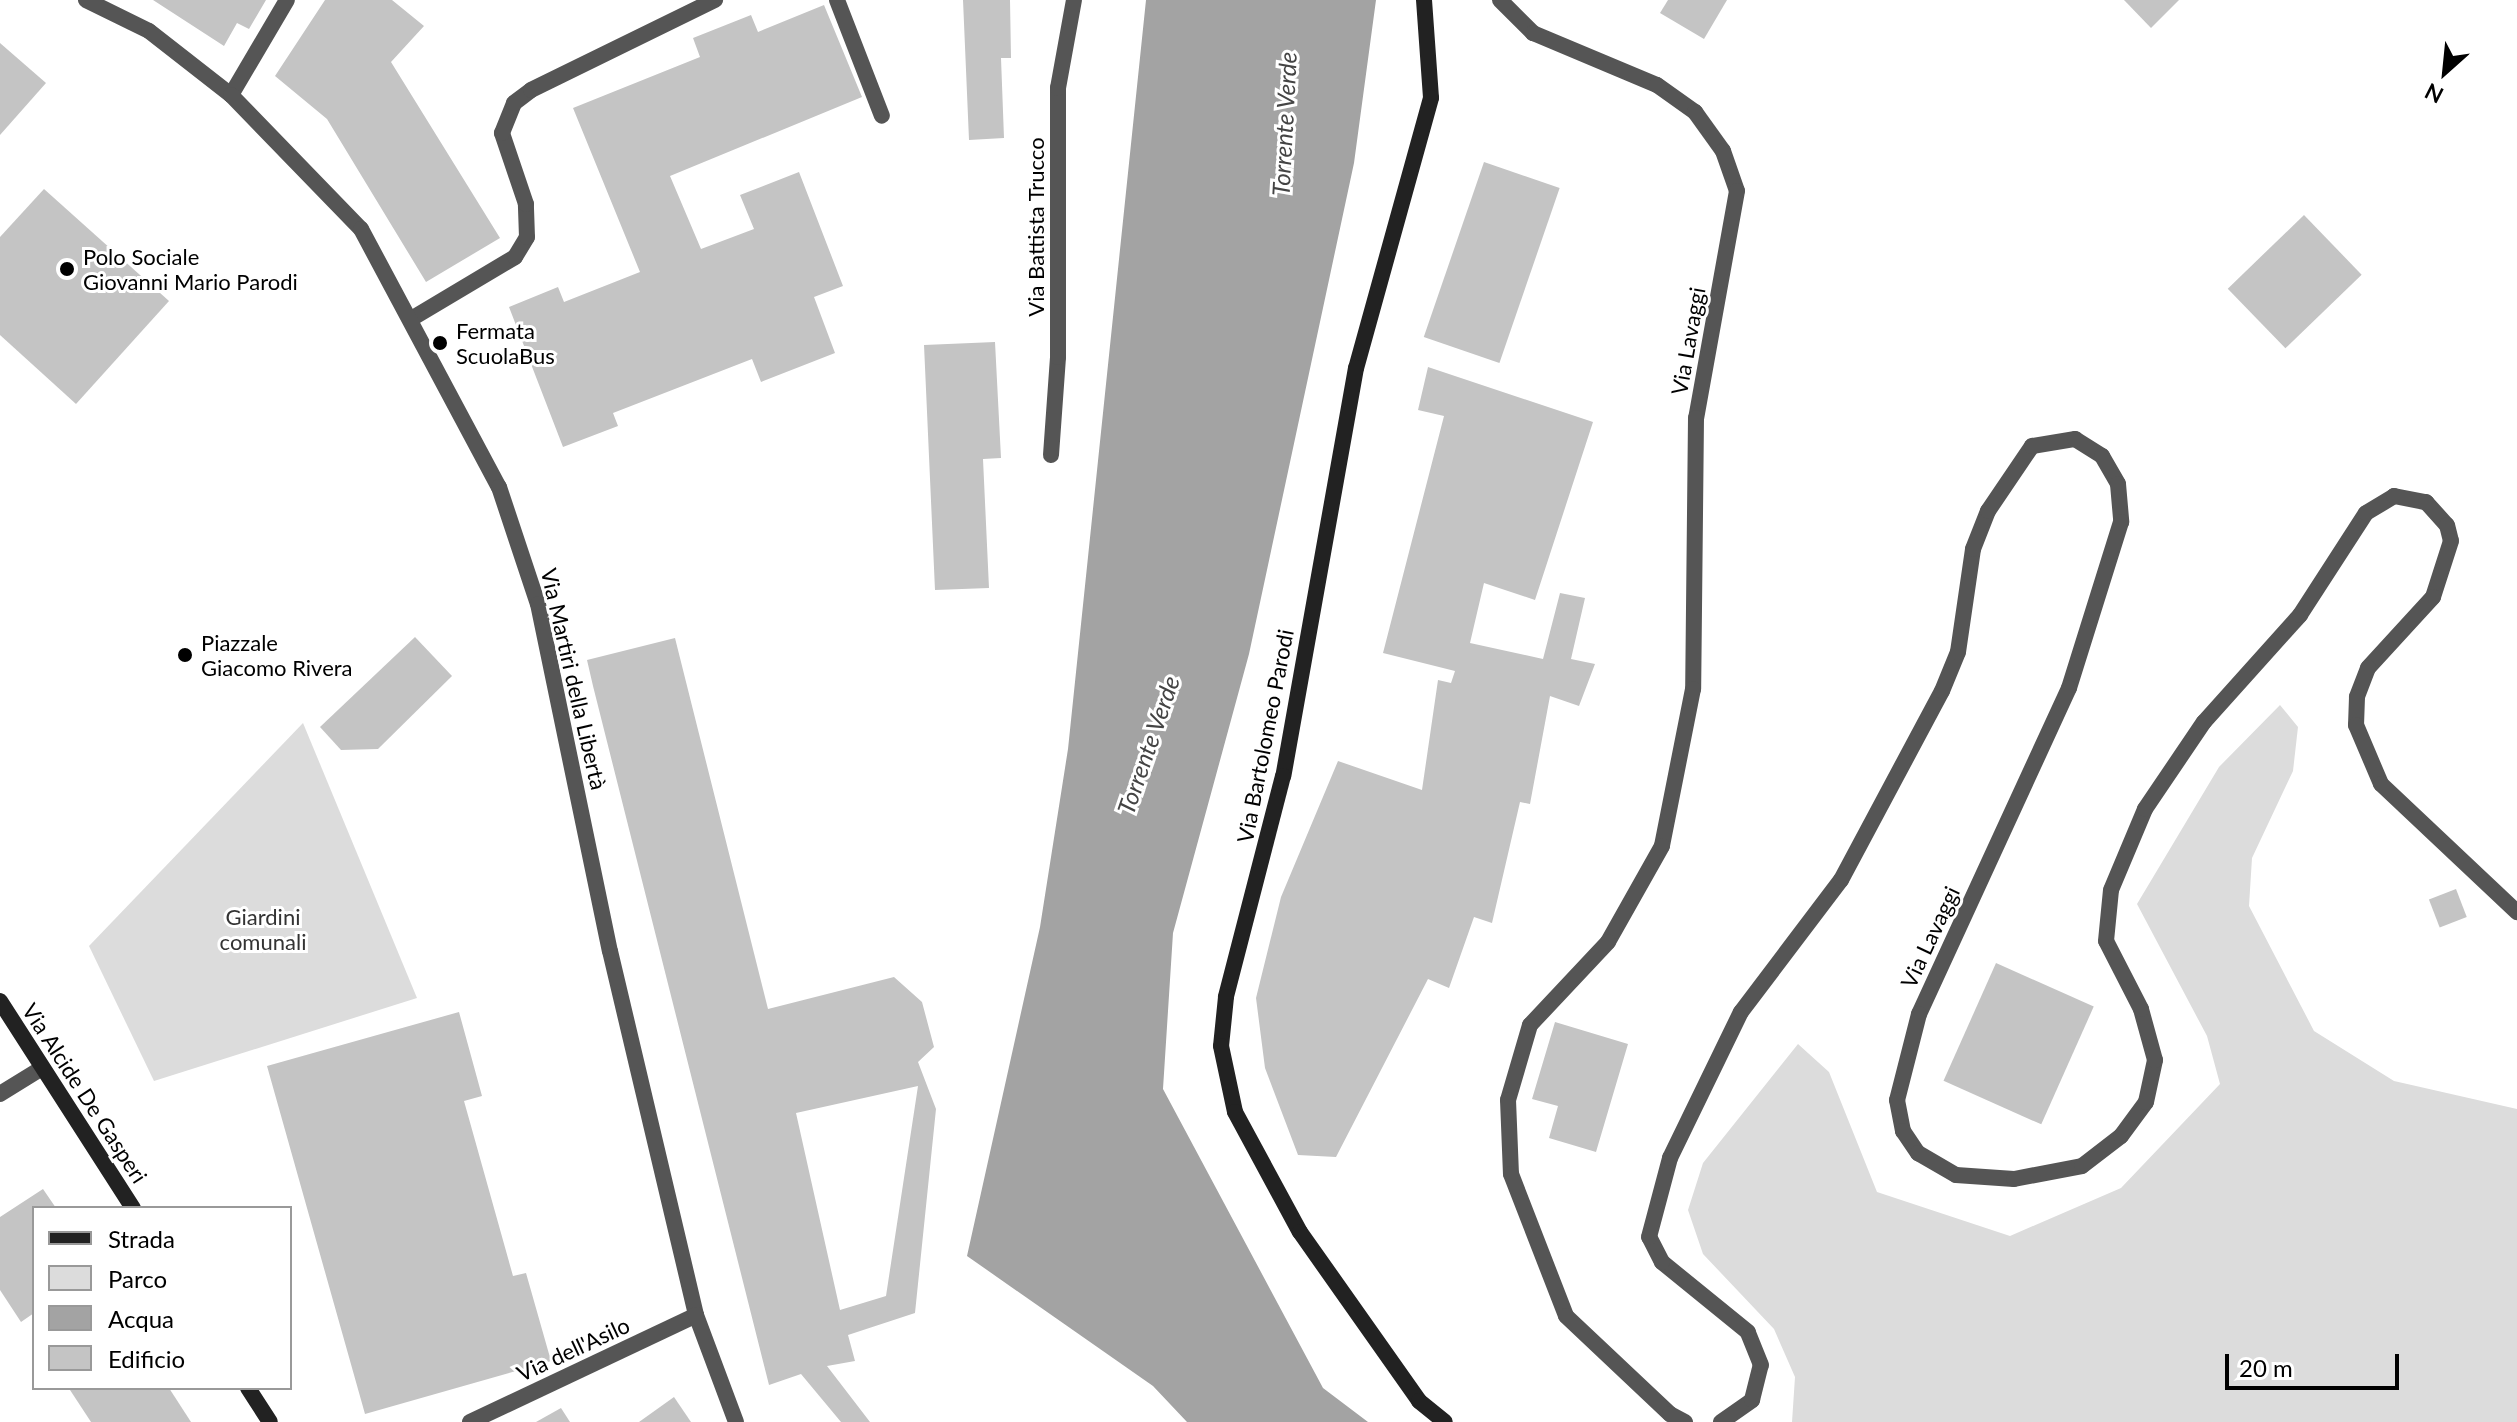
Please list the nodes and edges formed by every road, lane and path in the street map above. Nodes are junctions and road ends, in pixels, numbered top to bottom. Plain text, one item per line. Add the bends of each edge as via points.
1 (86, 0) edge
2 (287, 0) edge
3 (715, 0) edge
4 (837, 0) edge
5 (1074, 0) edge
6 (1424, 0) edge
7 (1500, 0) edge
8 (231, 95) junction
9 (882, 116) dead end
10 (411, 319) junction
11 (1051, 455) dead end
12 (2517, 912) edge
13 (0, 1001) edge
14 (42, 1068) junction
15 (0, 1094) edge
16 (132, 1206) edge
17 (696, 1315) junction
18 (249, 1390) edge
19 (270, 1422) edge
20 (470, 1422) edge
21 (736, 1422) edge
22 (1445, 1422) edge
23 (1685, 1422) edge
24 (1721, 1422) edge

1 - 8 street, Via Martiri della Libertà via 149,31
2 - 8 street
3 - 10 street via 514,103 502,133 526,204 527,237 515,257
4 - 9 street
5 - 11 street, Via Battista Trucco via 1058,88 1058,357
6 - 22 main road, Via Bartolomeo Parodi via 1431,98 1356,368 1283,776 1226,997 1221,1046 1235,1112 1300,1232 1394,1369 1419,1401
7 - 23 street, Via Lavaggi via 1533,33 1643,78 1695,112 1723,151 1737,191 1696,418 1693,689 1662,846 1608,942 1530,1025 1508,1100 1511,1174 1566,1316 1670,1414
8 - 10 street, Via Martiri della Libertà via 361,229
10 - 17 street, Via Martiri della Libertà via 499,487 538,604 610,951
12 - 24 street, Via Lavaggi via 2381,784 2356,725 2357,697 2368,668 2433,597 2450,549 2447,525 2438,512 2411,496 2394,496 2366,513 2300,615 2204,722 2145,809 2111,890 2106,941 2141,1009 2155,1060 2146,1102 2121,1136 2082,1166 2014,1179 1956,1175 1918,1153 1903,1131 1897,1100 1919,1014 2069,688 2121,522 2118,484 2102,456 2075,439 2032,446 1988,511 1973,549 1958,652 1942,691 1841,880 1741,1012 1670,1158 1649,1237 1662,1262 1748,1332 1761,1365 1752,1400
13 - 14 main road, Via Alcide De Gasperi
14 - 15 street
14 - 16 main road, Via Alcide De Gasperi
17 - 20 street, Via dell'Asilo
17 - 21 street, Via Martiri della Libertà
18 - 19 main road

